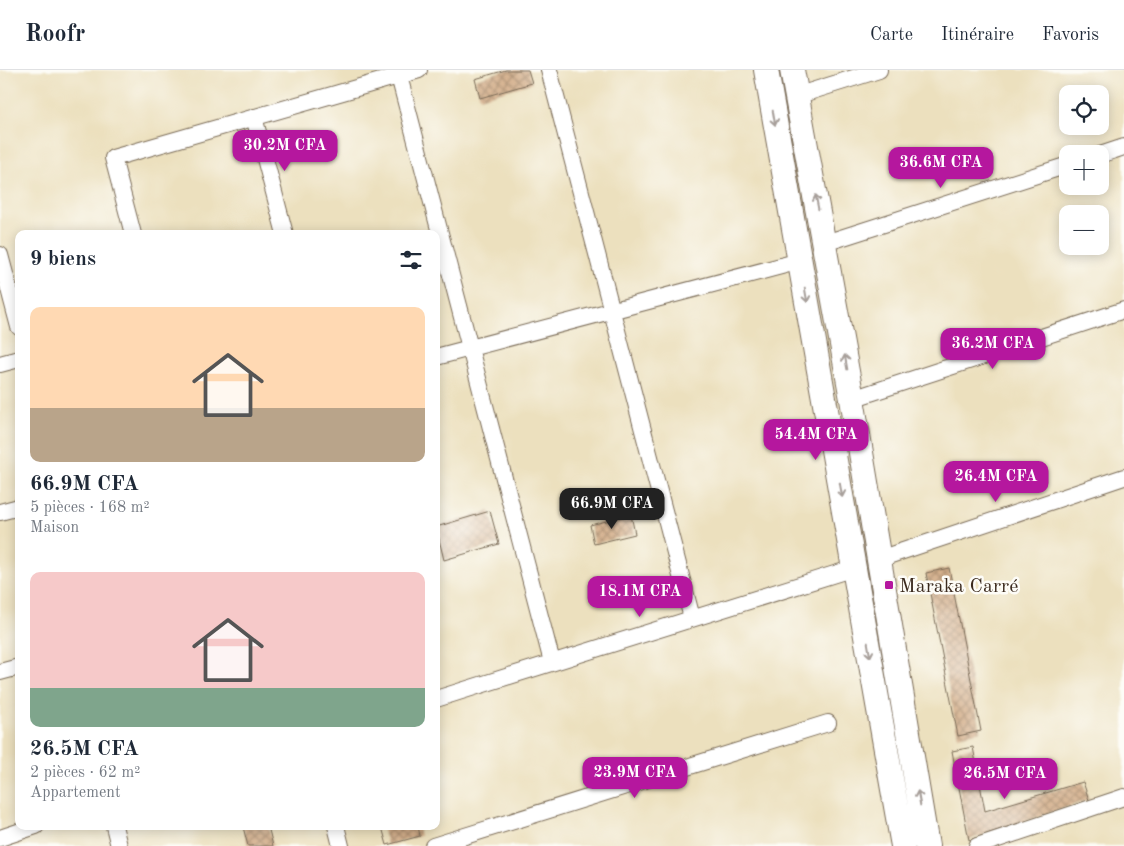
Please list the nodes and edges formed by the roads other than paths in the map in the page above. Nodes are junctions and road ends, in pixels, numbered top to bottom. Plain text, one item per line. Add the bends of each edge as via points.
1 (419, 70) edge
2 (549, 70) edge
3 (766, 70) edge
4 (792, 70) edge
5 (879, 70) edge
6 (398, 76) junction
7 (796, 96) junction
8 (254, 117) junction
9 (1124, 147) edge
10 (1109, 152) edge
11 (1059, 168) edge
12 (132, 230) edge
13 (284, 230) edge
14 (439, 230) edge
15 (440, 235) edge
16 (825, 243) junction
17 (0, 255) edge
18 (800, 262) junction
19 (612, 310) junction
20 (1124, 310) edge
21 (15, 312) edge
22 (470, 348) junction
23 (440, 356) edge
24 (15, 360) edge
25 (0, 364) edge
26 (852, 400) junction
27 (1124, 477) edge
28 (15, 508) edge
29 (0, 512) edge
30 (879, 560) junction
31 (854, 568) junction
32 (692, 618) junction
33 (552, 662) junction
34 (15, 668) edge
35 (0, 672) edge
36 (440, 698) edge
37 (828, 723) dead end
38 (1124, 797) edge
39 (24, 830) edge
40 (115, 830) edge
41 (337, 830) edge
42 (0, 838) edge
43 (119, 846) edge
44 (341, 846) edge
45 (432, 846) edge
46 (904, 846) edge
47 (927, 846) edge
48 (977, 846) edge

1 - 6 street
2 - 19 street
3 -> 18 main road
4 - 7 main road
5 - 7 street
6 - 8 street
6 - 14 street
16 -> 7 main road
8 - 12 street via 113,158
8 - 13 street
9 - 10 street
11 - 16 street
15 - 22 street
26 -> 16 main road
17 - 21 street
18 - 19 street
18 -> 31 main road
19 - 22 street
19 - 32 street
20 - 26 street
22 - 23 street
22 - 33 street
24 - 25 street
26 - 30 main road
27 - 30 street
28 - 29 street
47 -> 30 main road
31 - 32 street
31 -> 46 main road
32 - 33 street
33 - 36 street
34 - 35 street
37 - 45 street
38 - 48 street
39 - 42 street
40 - 43 street
41 - 44 street

